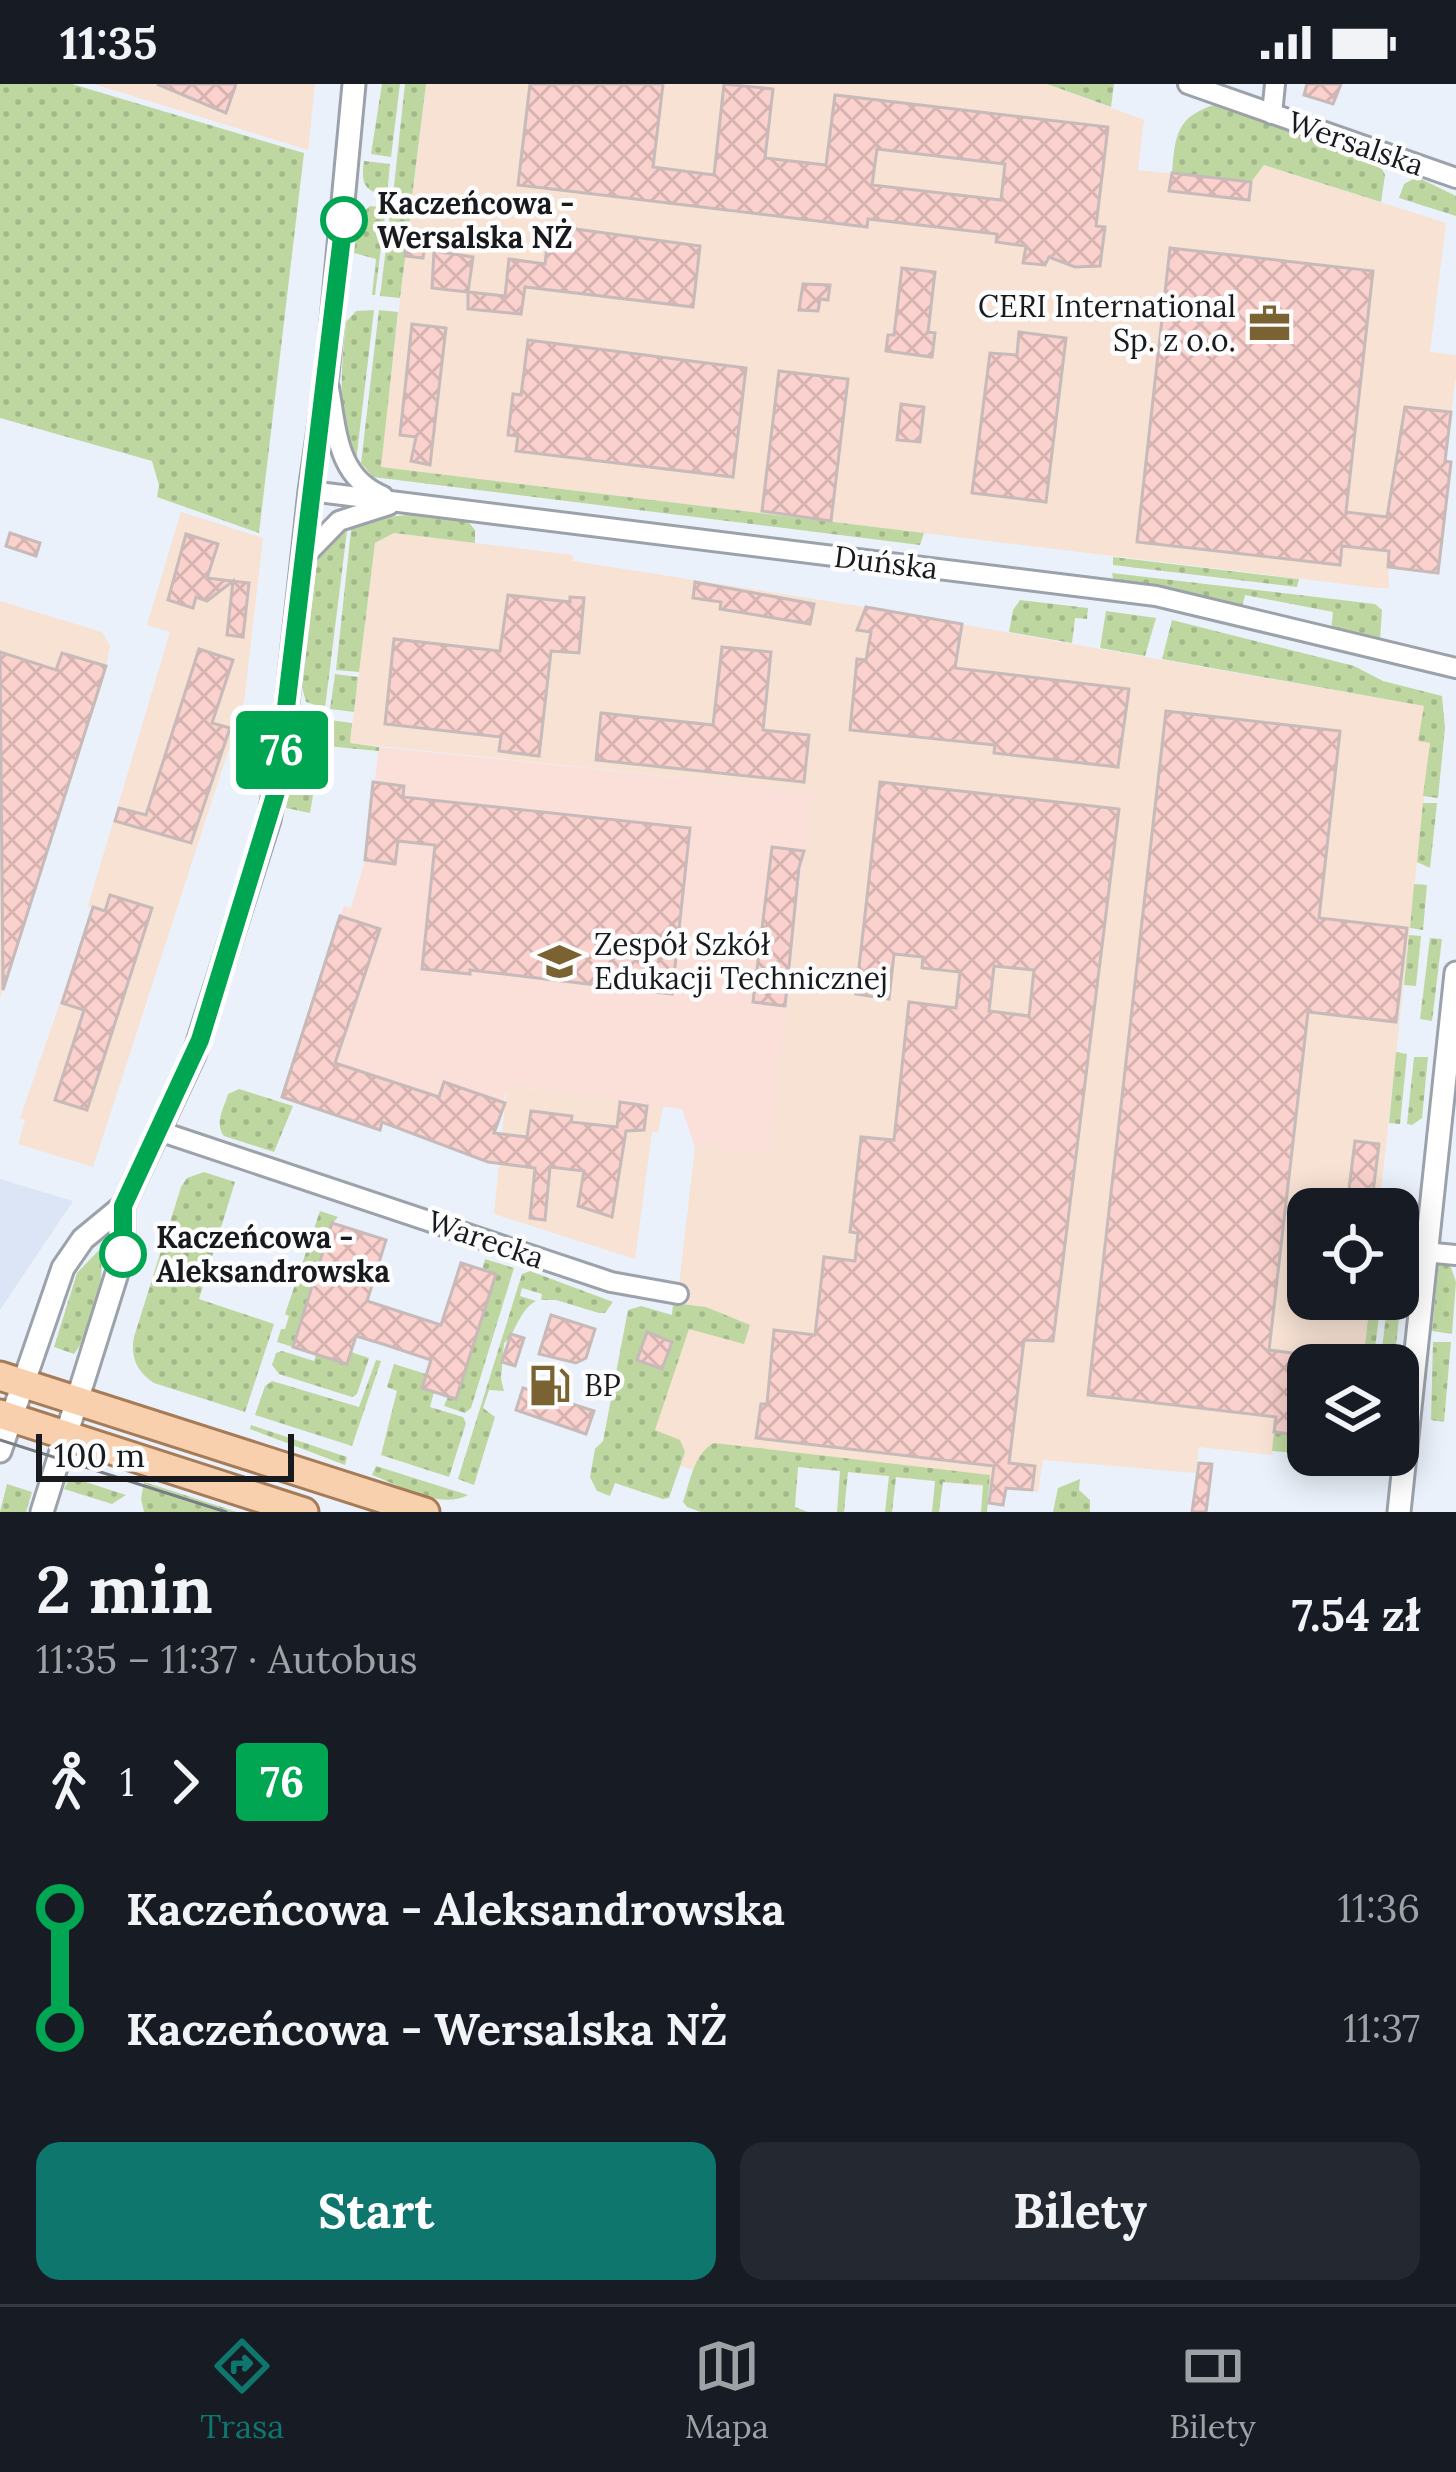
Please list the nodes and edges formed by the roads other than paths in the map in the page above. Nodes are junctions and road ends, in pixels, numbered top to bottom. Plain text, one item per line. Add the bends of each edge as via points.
1 (355, 84) edge
2 (1188, 84) edge
3 (1275, 84) edge
4 (1272, 114) junction
5 (1456, 178) edge
6 (327, 374) junction
7 (310, 491) junction
8 (399, 502) junction
9 (302, 559) junction
10 (1456, 668) edge
11 (1456, 973) edge
12 (159, 1131) junction
13 (123, 1206) junction
14 (1424, 1252) junction
15 (1456, 1255) edge
16 (678, 1294) dead end
17 (11, 1379) edge
18 (77, 1401) junction
19 (5, 1416) edge
20 (66, 1436) junction
21 (0, 1451) edge
22 (42, 1512) edge
23 (304, 1512) edge
24 (425, 1512) edge
25 (1399, 1512) edge

1 - 6 street
2 - 4 street, Wersalska
3 - 4 street
4 - 5 street, Wersalska
6 - 7 street
6 - 8 street via 348,469
7 - 8 street, Duńska
7 - 9 street
8 - 9 street via 338,521
8 - 10 street, Duńska via 1156,596
9 - 12 street via 273,806 200,1040
11 - 14 street
12 - 13 street
12 - 16 street, Warecka via 611,1282
13 - 17 street via 71,1255
13 - 18 street via 123,1254
14 - 15 street
14 - 25 street
17 - 18 main road
17 - 19 street
18 - 20 street
18 - 24 main road
19 - 20 main road
19 - 21 street
20 - 22 street
20 - 23 main road

